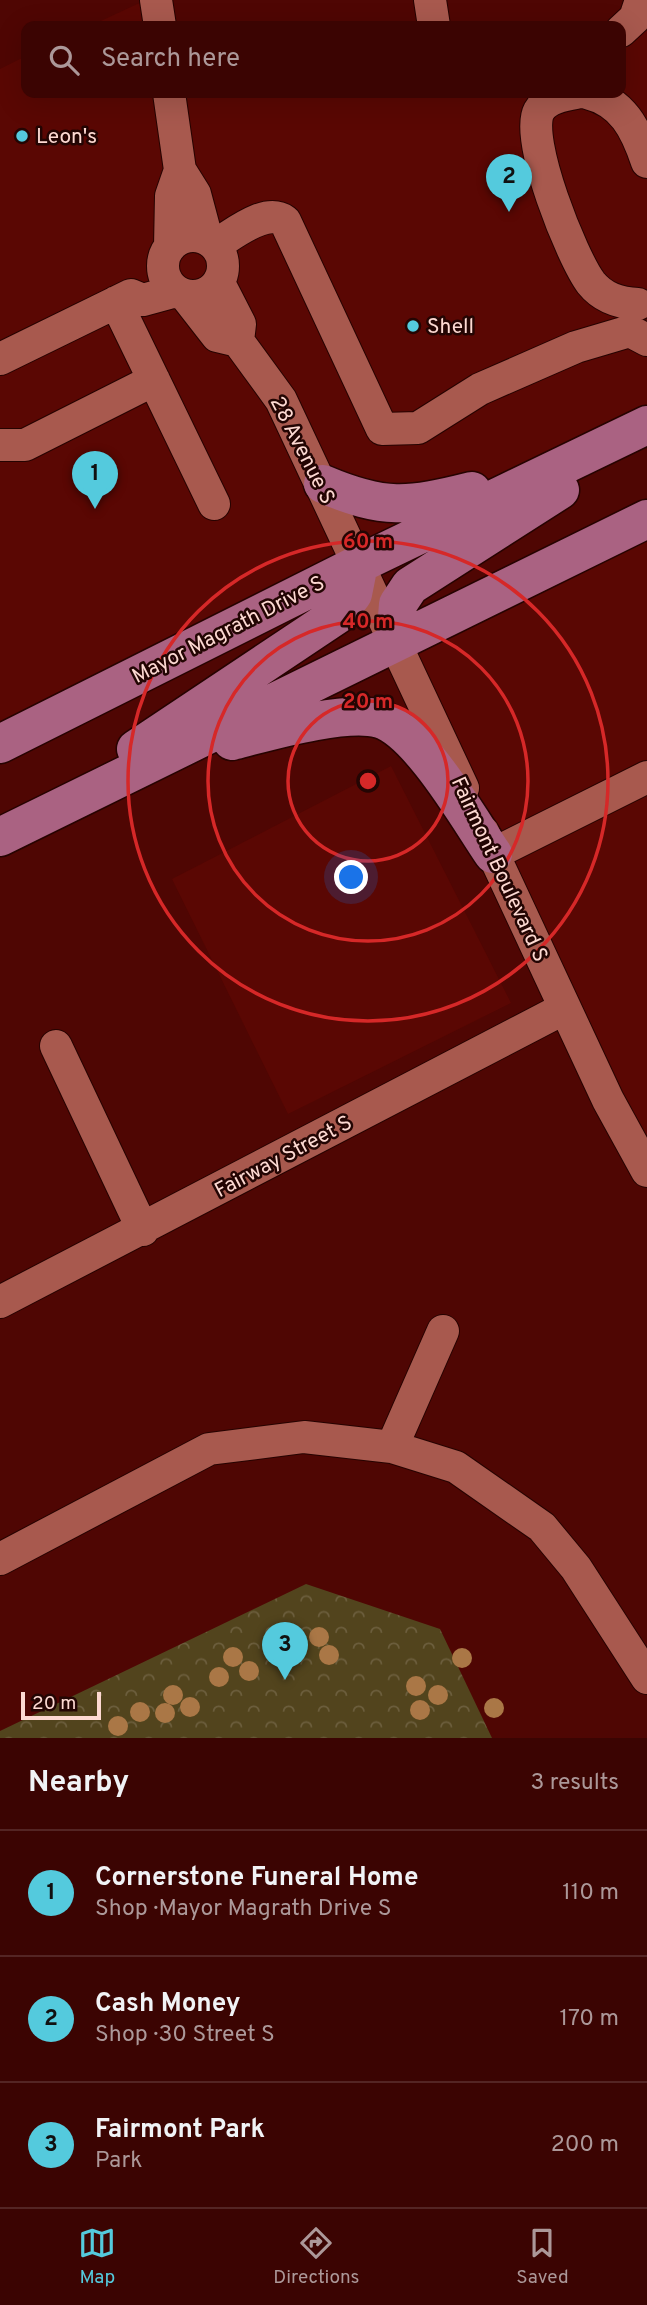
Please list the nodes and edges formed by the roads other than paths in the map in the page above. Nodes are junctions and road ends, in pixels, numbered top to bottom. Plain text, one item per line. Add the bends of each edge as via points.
1 (156, 0) edge
2 (430, 0) edge
3 (640, 0) edge
4 (159, 21) edge
5 (433, 21) edge
6 (626, 26) edge
7 (170, 98) edge
8 (554, 98) edge
9 (606, 98) edge
10 (647, 162) edge
11 (180, 170) junction
12 (216, 257) junction
13 (173, 275) junction
14 (123, 299) junction
15 (641, 314) edge
16 (238, 341) junction
17 (0, 359) edge
18 (155, 380) junction
19 (647, 425) edge
20 (647, 435) edge
21 (0, 445) edge
22 (587, 455) junction
23 (323, 484) junction
24 (214, 505) dead end
25 (647, 519) edge
26 (359, 564) junction
27 (395, 642) junction
28 (0, 744) edge
29 (165, 757) junction
30 (647, 777) edge
31 (6, 834) edge
32 (493, 854) junction
33 (565, 1008) junction
34 (56, 1046) dead end
35 (647, 1171) edge
36 (143, 1230) junction
37 (0, 1301) edge
38 (443, 1331) dead end
39 (392, 1447) junction
40 (0, 1559) edge
41 (643, 1662) edge

1 - 4 street
2 - 5 street
3 - 6 street via 635,18
7 - 11 street, 28 Avenue S
8 - 15 street via 540,109 533,128 550,194 590,282 603,295
9 - 10 street via 624,112
11 - 12 street, 28 Avenue S via 195,194
11 - 13 street, 28 Avenue S via 171,196
12 - 13 street via 204,294
12 - 13 street via 187,236
12 - 15 street via 289,227 382,429 418,428 480,389
12 - 16 street, 28 Avenue S via 240,324
13 - 14 street via 143,300
13 - 16 street, 28 Avenue S via 217,336
14 - 17 street
14 - 18 street
16 - 23 street, 28 Avenue S via 281,400
18 - 21 street via 25,445
18 - 24 street
19 - 22 main road, Mayor Magrath Drive S
20 - 27 main road via 410,586 398,604
22 - 23 main road via 421,504 383,505
22 - 26 main road, Mayor Magrath Drive S
23 - 26 street, 28 Avenue S
25 - 27 main road
26 - 27 street, Fairmont Boulevard S
26 - 28 main road, Mayor Magrath Drive S
26 - 31 main road via 354,594 338,615
27 - 29 main road
27 - 32 street, Fairmont Boulevard S
29 - 31 main road
29 - 32 main road via 290,727 337,719 378,719 403,732 425,756
30 - 32 street
32 - 33 street, Fairmont Boulevard S
33 - 35 street, Fairmont Boulevard S
33 - 36 street, Fairway Street S
34 - 36 street
36 - 37 street, Fairway Street S
38 - 39 street
39 - 40 street via 304,1437 209,1449
39 - 41 street via 456,1467 542,1527

